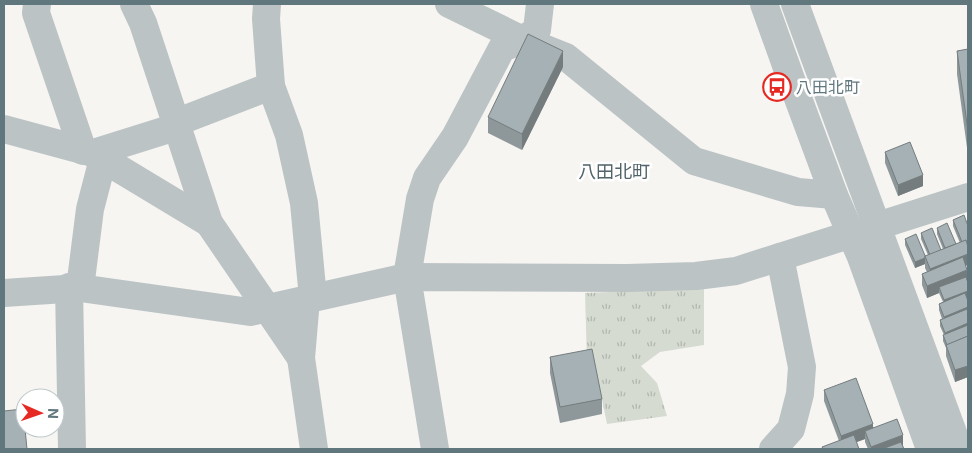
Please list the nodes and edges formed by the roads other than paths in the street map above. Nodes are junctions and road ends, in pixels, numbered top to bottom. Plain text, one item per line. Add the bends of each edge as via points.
1 (37, 4) edge
2 (134, 4) edge
3 (267, 4) edge
4 (449, 4) edge
5 (540, 4) edge
6 (764, 4) edge
7 (795, 4) edge
8 (523, 40) junction
9 (271, 86) junction
10 (175, 125) junction
11 (4, 129) edge
12 (93, 154) junction
13 (834, 195) junction
14 (968, 197) edge
15 (209, 223) junction
16 (877, 227) junction
17 (851, 234) junction
18 (780, 257) junction
19 (407, 277) junction
20 (75, 288) junction
21 (4, 293) edge
22 (309, 298) junction
23 (265, 308) junction
24 (301, 358) junction
25 (791, 439) edge
26 (72, 449) edge
27 (314, 449) edge
28 (435, 449) edge
29 (773, 449) edge
30 (930, 449) edge
31 (959, 449) edge

1 - 12 street via 36,13
2 - 10 street via 143,22
3 - 9 street
4 - 8 street
5 - 8 street via 536,30
6 - 13 street
7 - 16 street
8 - 13 street via 566,57 694,161 798,192
8 - 19 street via 502,48 455,138 428,178 420,200
9 - 10 street
9 - 22 street via 289,134 304,203
10 - 12 street
10 - 15 street
11 - 12 street
12 - 15 street
12 - 20 street via 90,209
13 - 17 street
14 - 16 street
15 - 23 street
16 - 17 street
16 - 31 street
17 - 18 street
17 - 30 street
18 - 19 street via 736,271 696,276
18 - 25 street via 802,368
19 - 22 street
19 - 28 street
20 - 21 street
20 - 23 street via 250,312
20 - 26 street
22 - 23 street
22 - 24 street
23 - 24 street
24 - 27 street
25 - 29 street

